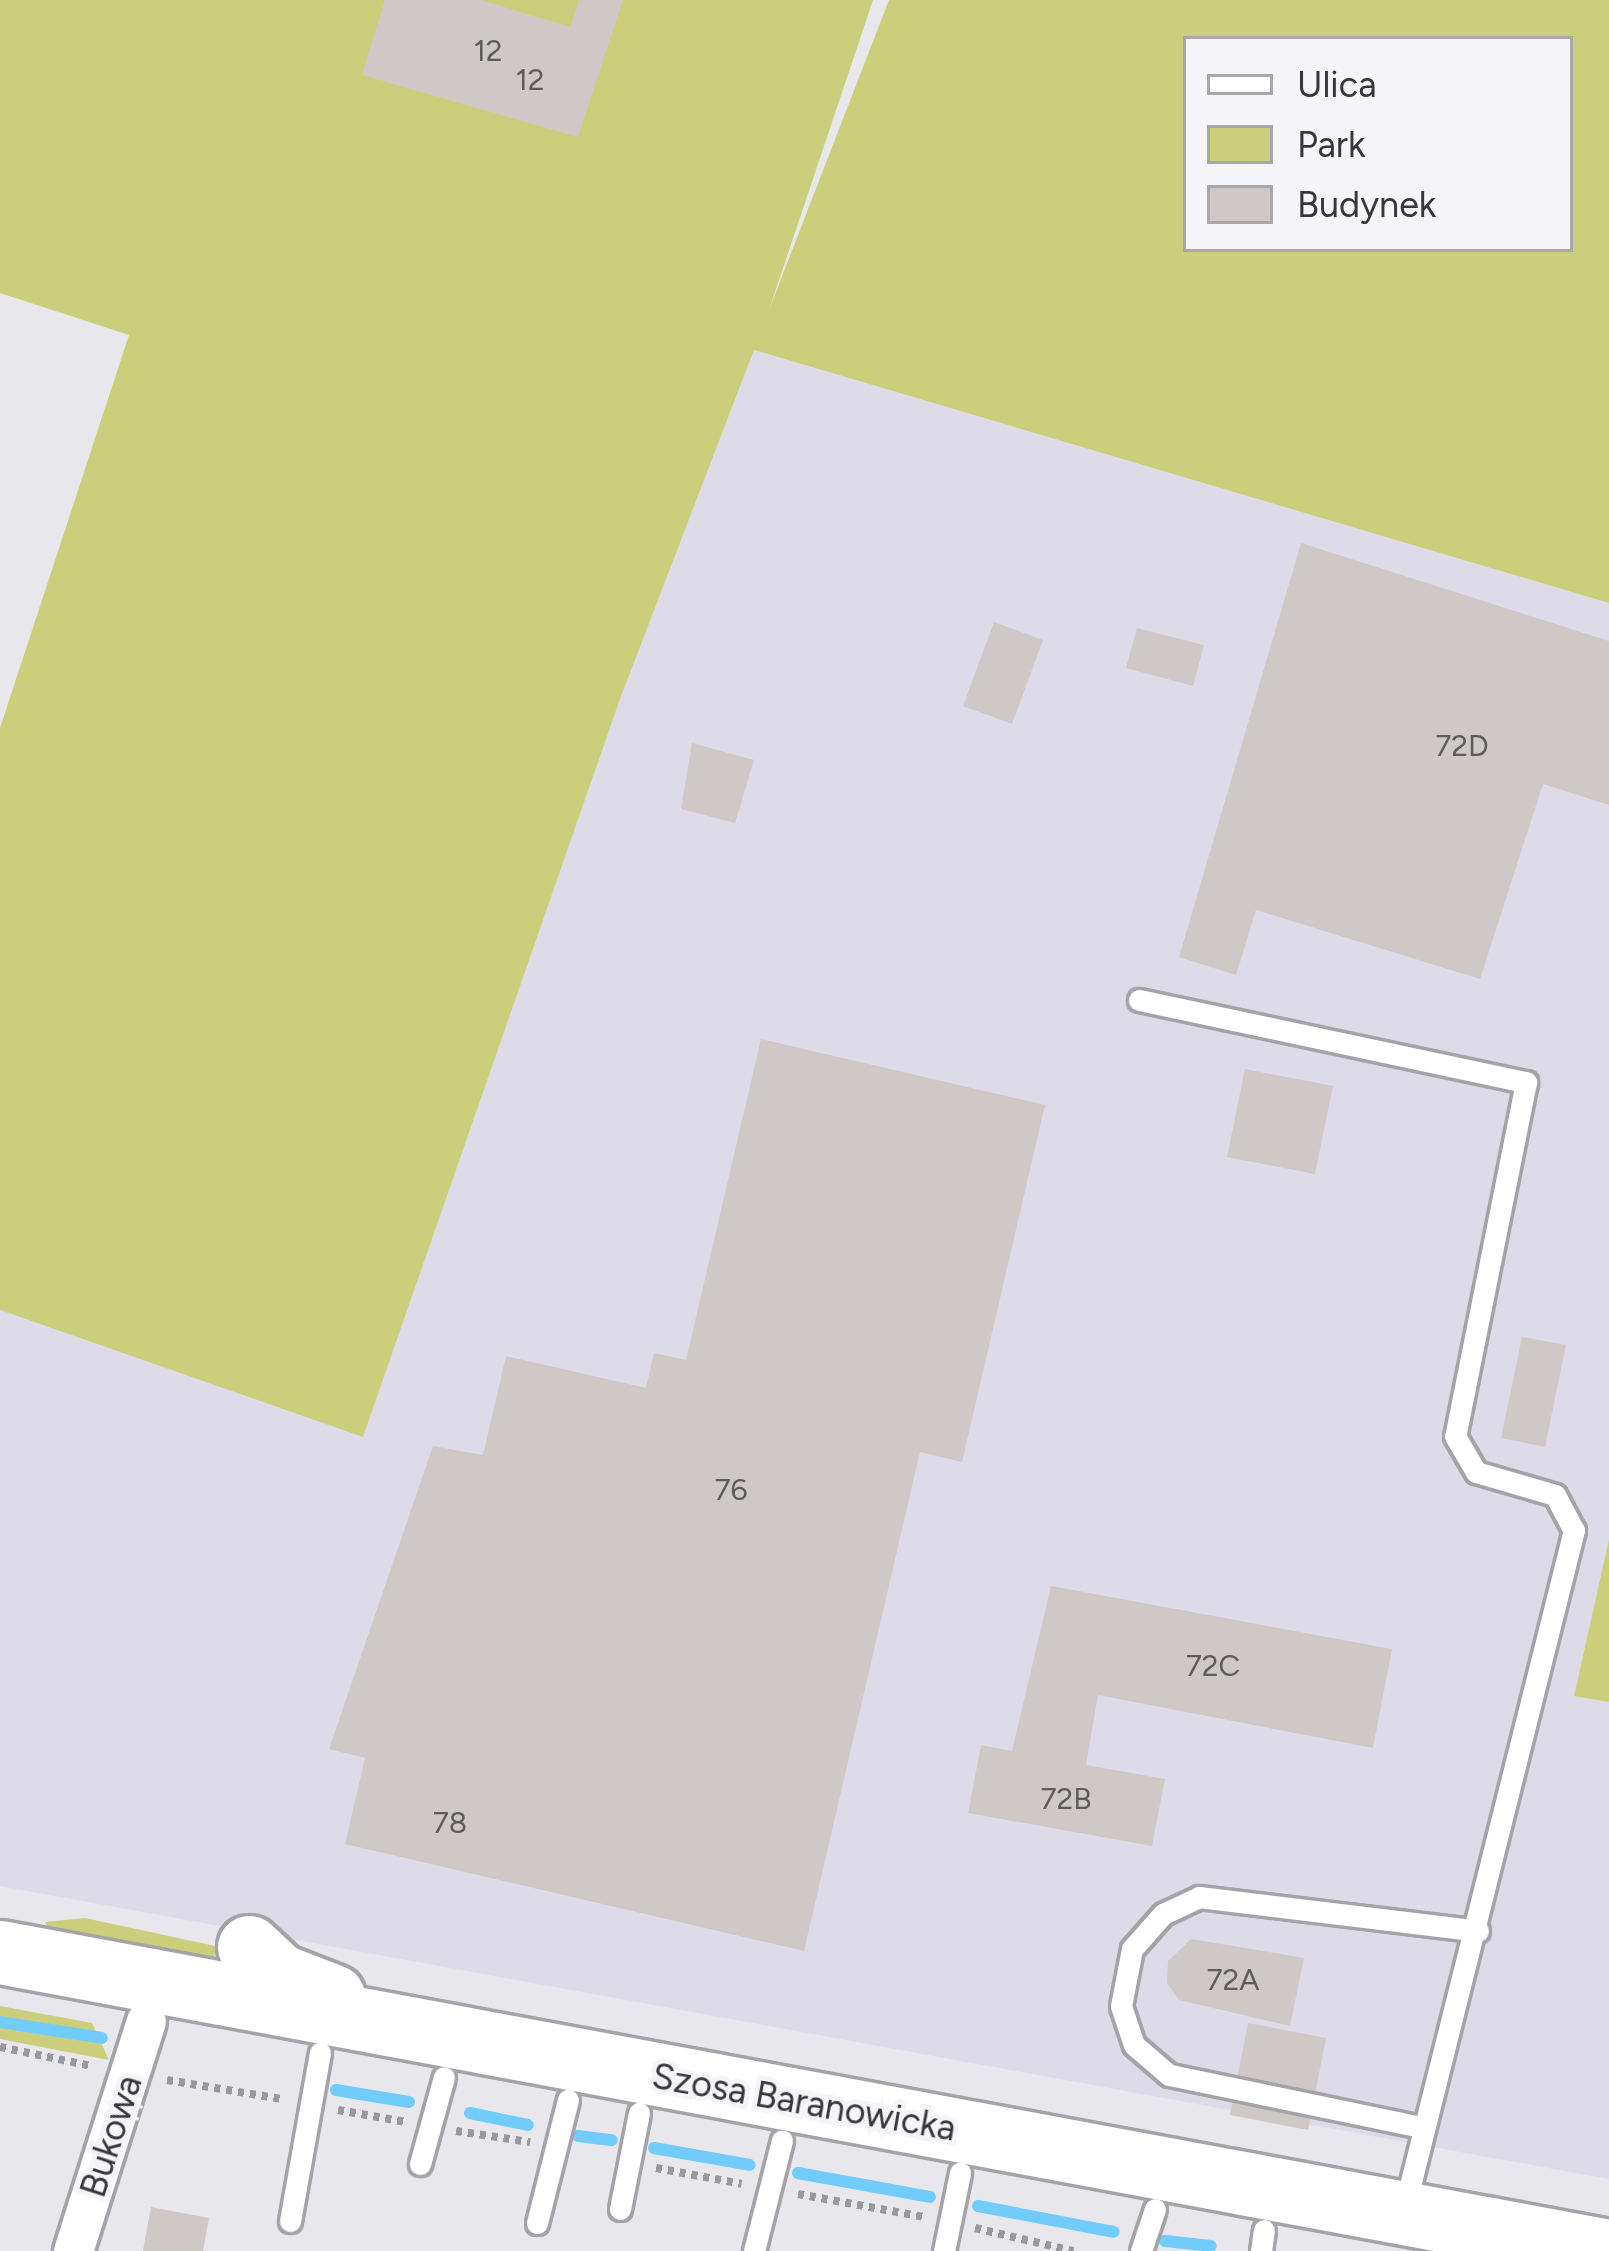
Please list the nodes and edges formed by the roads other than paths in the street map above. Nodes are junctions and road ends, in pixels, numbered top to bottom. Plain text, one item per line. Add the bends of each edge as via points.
1 (1139, 1000) dead end
2 (1478, 1931) junction
3 (249, 1947) dead end
4 (0, 1952) edge
5 (0, 1993) edge
6 (148, 2000) junction
7 (460, 2052) junction
8 (320, 2054) junction
9 (568, 2100) junction
10 (670, 2105) junction
11 (1421, 2127) junction
12 (782, 2140) junction
13 (928, 2153) junction
14 (420, 2164) dead end
15 (620, 2209) dead end
16 (1132, 2220) edge
17 (290, 2222) dead end
18 (538, 2224) dead end
19 (1400, 2238) edge
20 (1262, 2240) edge
21 (1583, 2248) edge
22 (73, 2251) edge
23 (754, 2251) edge
24 (944, 2251) edge

1 - 2 lane via 1526,1082 1455,1436 1476,1472 1555,1496 1574,1530
2 - 11 lane
2 - 11 lane via 1199,1897 1163,1914 1132,1949 1121,2006 1134,2045 1169,2075
3 - 7 main road via 308,1989
4 - 6 main road, Szosa Baranowicka
5 - 6 main road, Szosa Baranowicka
6 - 7 main road
6 - 8 main road, Szosa Baranowicka
6 - 22 street, Bukowa
7 - 8 main road, Szosa Baranowicka
7 - 9 main road, Szosa Baranowicka
7 - 10 main road, Szosa Baranowicka
7 - 14 lane
8 - 17 lane
9 - 10 main road, Szosa Baranowicka
9 - 18 lane
10 - 12 main road, Szosa Baranowicka
10 - 13 main road, Szosa Baranowicka
10 - 15 lane
11 - 19 lane
12 - 13 main road, Szosa Baranowicka
12 - 23 lane
13 - 16 main road, Szosa Baranowicka
13 - 19 main road, Szosa Baranowicka
13 - 24 lane
16 - 19 main road via 1169,2190 1384,2226
16 - 20 main road, Szosa Baranowicka
19 - 20 main road, Szosa Baranowicka
19 - 21 main road, Szosa Baranowicka

